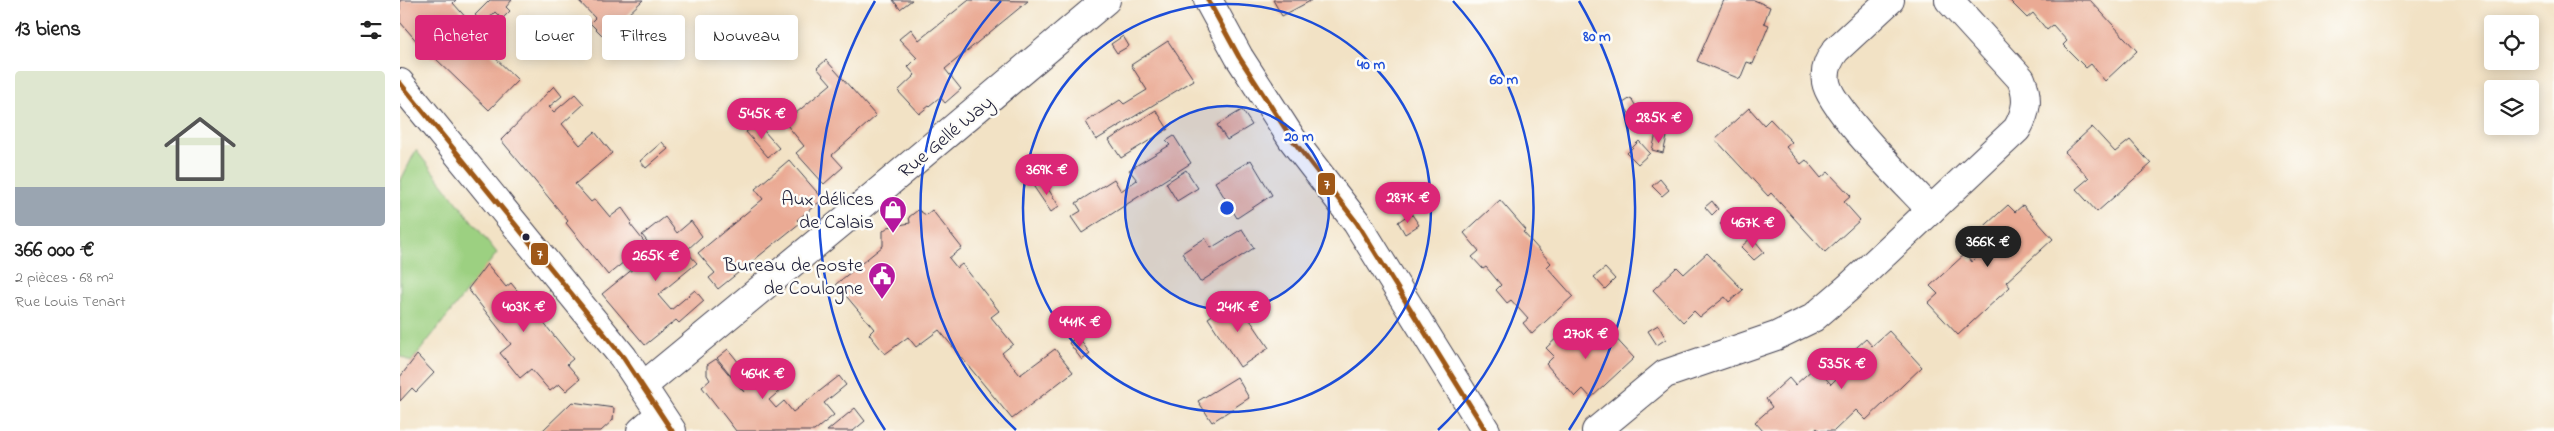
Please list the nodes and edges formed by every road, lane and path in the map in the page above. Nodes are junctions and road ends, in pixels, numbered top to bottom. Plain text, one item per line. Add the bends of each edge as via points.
1 (1106, 0) edge
2 (1208, 0) edge
3 (1890, 0) edge
4 (1949, 0) edge
5 (400, 83) edge
6 (1931, 210) junction
7 (643, 386) junction
8 (658, 425) edge
9 (1486, 431) edge
10 (1596, 431) edge

1 - 7 street, Rue Gellé Way
2 - 9 street via 1239,57 1292,140 1357,223
3 - 6 street via 1829,59 1825,70 1826,83 1836,106
4 - 6 street via 2015,72 2026,90 2027,103 2017,129
5 - 7 street
6 - 10 street via 1813,318 1776,336 1665,374
7 - 8 street

